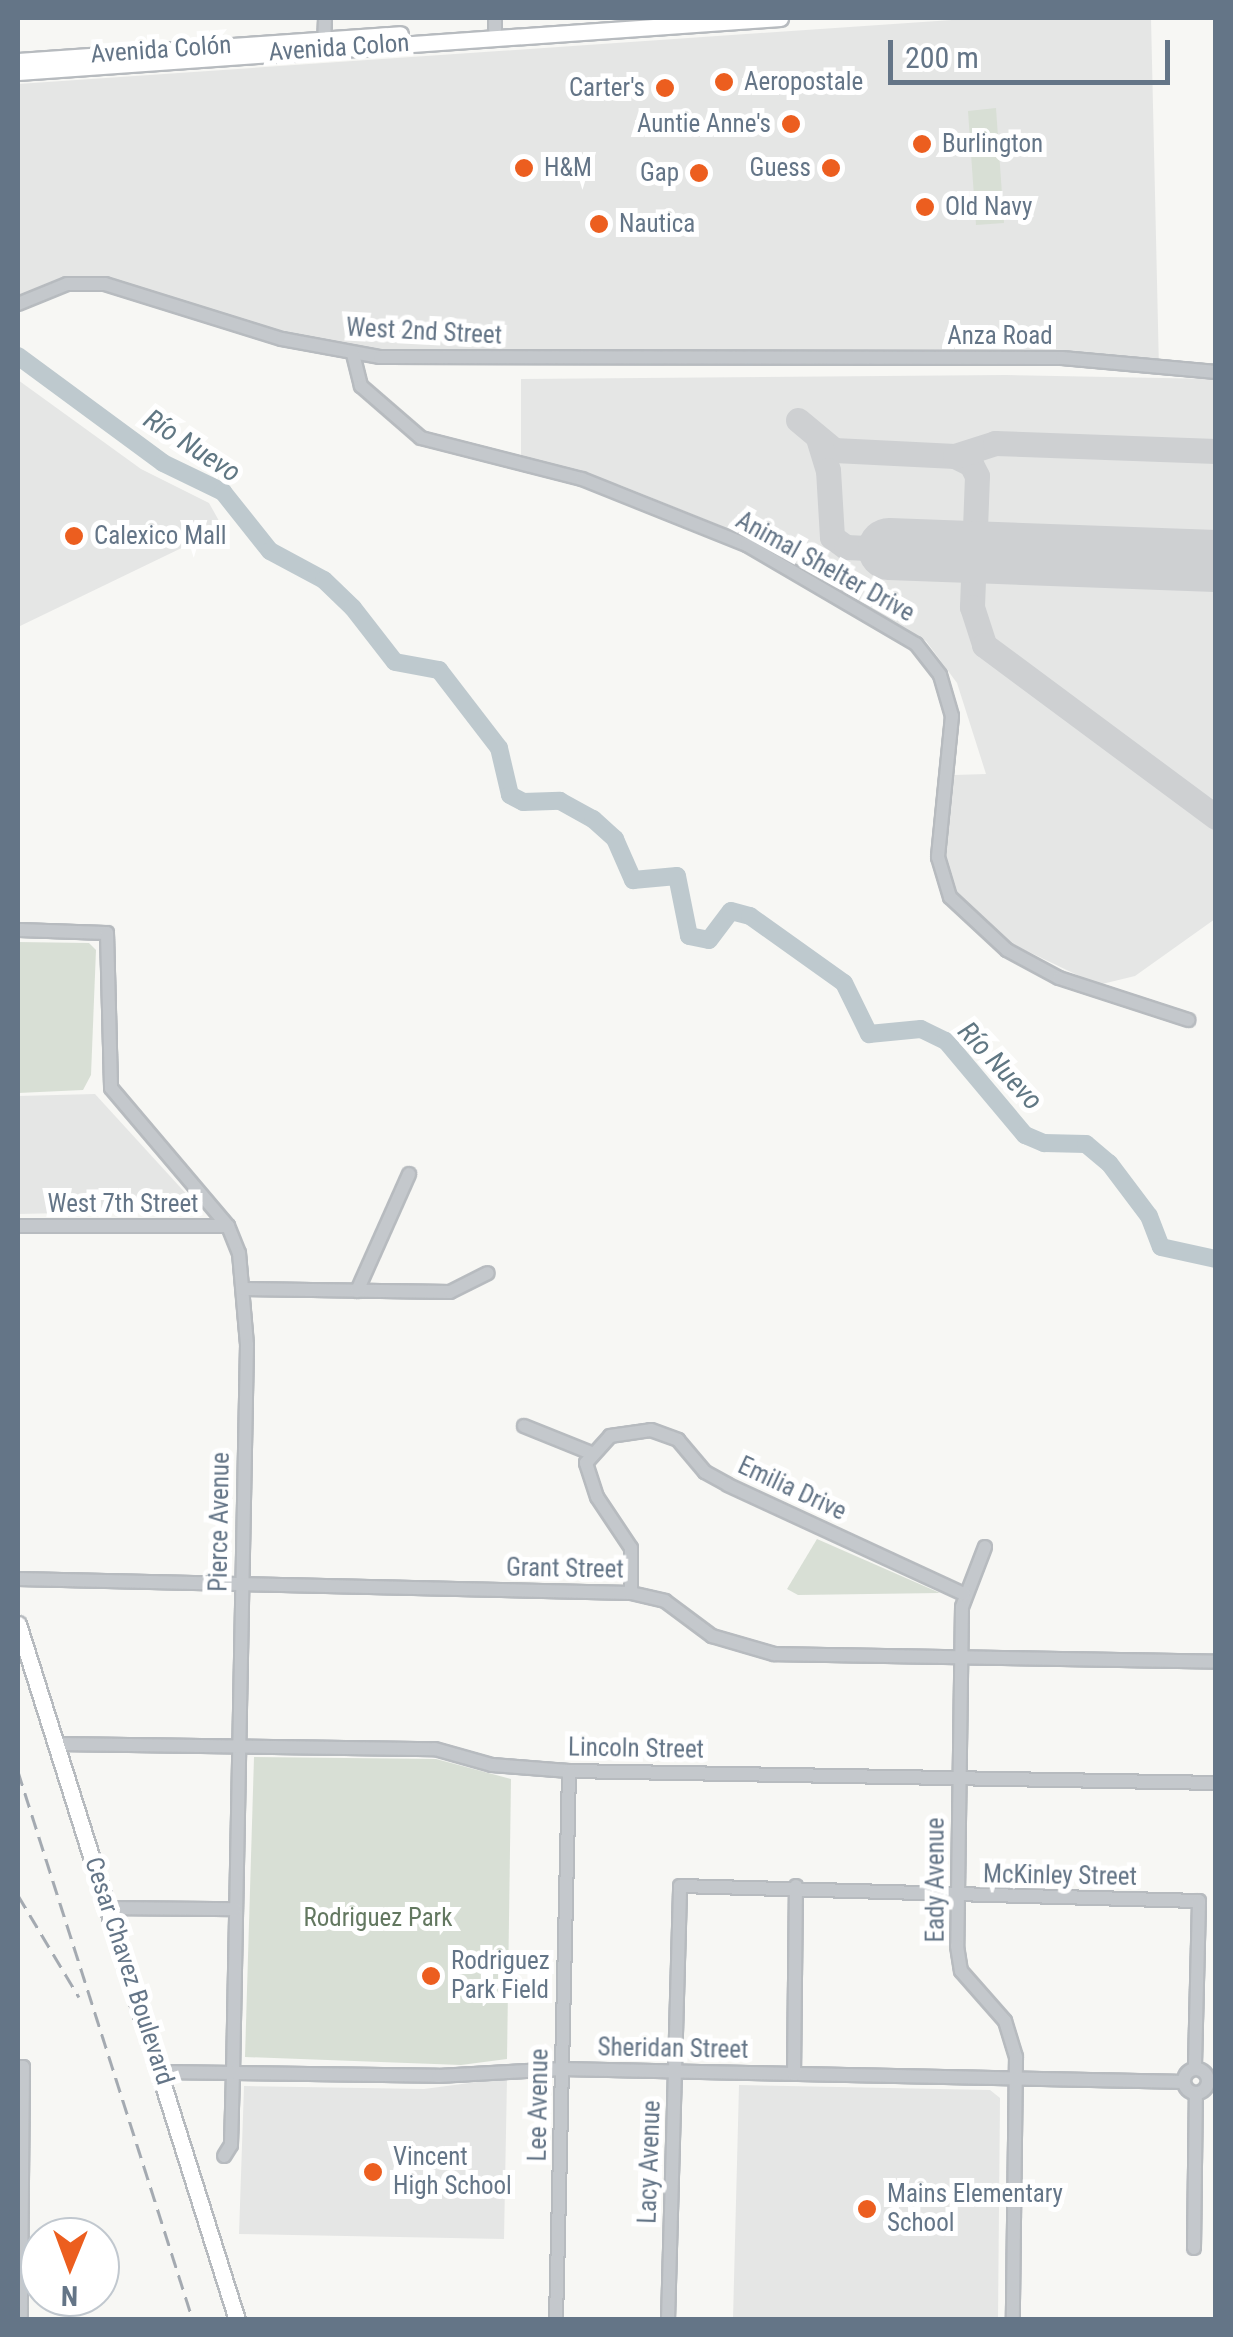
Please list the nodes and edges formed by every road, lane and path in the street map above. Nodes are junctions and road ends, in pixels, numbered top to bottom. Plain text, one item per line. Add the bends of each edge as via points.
1 (325, 18) edge
2 (664, 18) edge
3 (780, 18) edge
4 (495, 23) edge
5 (324, 43) junction
6 (18, 61) edge
7 (18, 72) edge
8 (18, 304) edge
9 (353, 354) junction
10 (783, 359) joint
11 (1216, 372) edge
12 (18, 930) edge
13 (1188, 1020) dead end
14 (408, 1174) dead end
15 (18, 1226) edge
16 (228, 1226) junction
17 (488, 1273) dead end
18 (243, 1289) junction
19 (357, 1291) junction
20 (524, 1426) dead end
21 (591, 1453) junction
22 (985, 1547) dead end
23 (18, 1579) edge
24 (241, 1585) junction
25 (631, 1593) junction
26 (964, 1594) junction
27 (18, 1624) edge
28 (960, 1657) junction
29 (1216, 1662) edge
30 (57, 1744) junction
31 (240, 1746) junction
32 (568, 1771) junction
33 (958, 1778) junction
34 (1216, 1783) edge
35 (680, 1886) joint
36 (796, 1886) junction
37 (956, 1896) junction
38 (110, 1908) junction
39 (235, 1910) junction
40 (20, 2067) edge
41 (562, 2069) junction
42 (1195, 2069) junction
43 (675, 2071) junction
44 (161, 2072) junction
45 (233, 2072) junction
46 (794, 2074) junction
47 (1016, 2080) junction
48 (1212, 2081) edge
49 (1184, 2082) junction
50 (1196, 2093) junction
51 (224, 2156) dead end
52 (20, 2217) edge
53 (1194, 2248) dead end
54 (237, 2320) edge
55 (556, 2320) edge
56 (668, 2320) edge
57 (1014, 2320) edge

1 - 5 street
2 - 4 main road, Avenida Colón
3 - 5 main road, Avenida Colon
4 - 5 main road, Avenida Colón
5 - 6 main road, Avenida Colón
5 - 7 main road, Avenida Colon
8 - 9 street, West 2nd Street via 67,284 105,284
9 - 10 street, West 2nd Street
9 - 13 street, Animal Shelter Drive via 360,386 421,438 582,478 748,545 916,644 940,675 952,716 938,857 950,897 1007,950 1058,978
10 - 11 street, Anza Road via 981,358
12 - 16 street, Pierce Avenue via 107,932 111,1088
14 - 19 street
15 - 16 street, West 7th Street
16 - 18 street, Pierce Avenue via 240,1253
17 - 19 street via 450,1292
18 - 19 street
18 - 24 street, Pierce Avenue
20 - 21 street
21 - 25 street via 588,1480 631,1548
21 - 26 street, Emilia Drive via 627,1430 666,1432 728,1486
22 - 26 street, Eady Avenue
23 - 24 street, Grant Street
24 - 25 street, Grant Street
24 - 31 street, Pierce Avenue
25 - 28 street, Grant Street via 665,1601 740,1648
26 - 28 street, Eady Avenue
27 - 30 main road, Cesar Chavez Boulevard
28 - 29 street, Grant Street
28 - 33 street, Eady Avenue
30 - 31 street, Lincoln Street
30 - 38 main road, Cesar Chavez Boulevard
31 - 32 street, Lincoln Street via 435,1750 492,1765
31 - 39 street, Pierce Avenue
32 - 33 street, Lincoln Street
32 - 41 street, Lee Avenue
33 - 34 street, Lincoln Street
33 - 37 street, Eady Avenue
35 - 36 street, McKinley Street
35 - 43 street, Lacy Avenue
36 - 37 street, McKinley Street
36 - 46 street
37 - 42 street, McKinley Street via 1199,1901
37 - 47 street, Eady Avenue via 961,1970 1005,2021
38 - 39 street
38 - 44 main road, Cesar Chavez Boulevard
39 - 45 street, Pierce Avenue
40 - 52 street
41 - 43 street, Sheridan Street
41 - 45 street, Sheridan Street via 438,2076
41 - 55 street, Lee Avenue
42 - 48 street
42 - 49 street
43 - 46 street, Sheridan Street
43 - 56 street, Lacy Avenue
44 - 45 street, Sheridan Street
44 - 54 main road, Cesar Chavez Boulevard
45 - 51 street, Pierce Avenue via 231,2145
46 - 47 street, Sheridan Street
47 - 49 street, Sheridan Street
47 - 57 street, Eady Avenue
48 - 50 street
49 - 50 street
50 - 53 street

